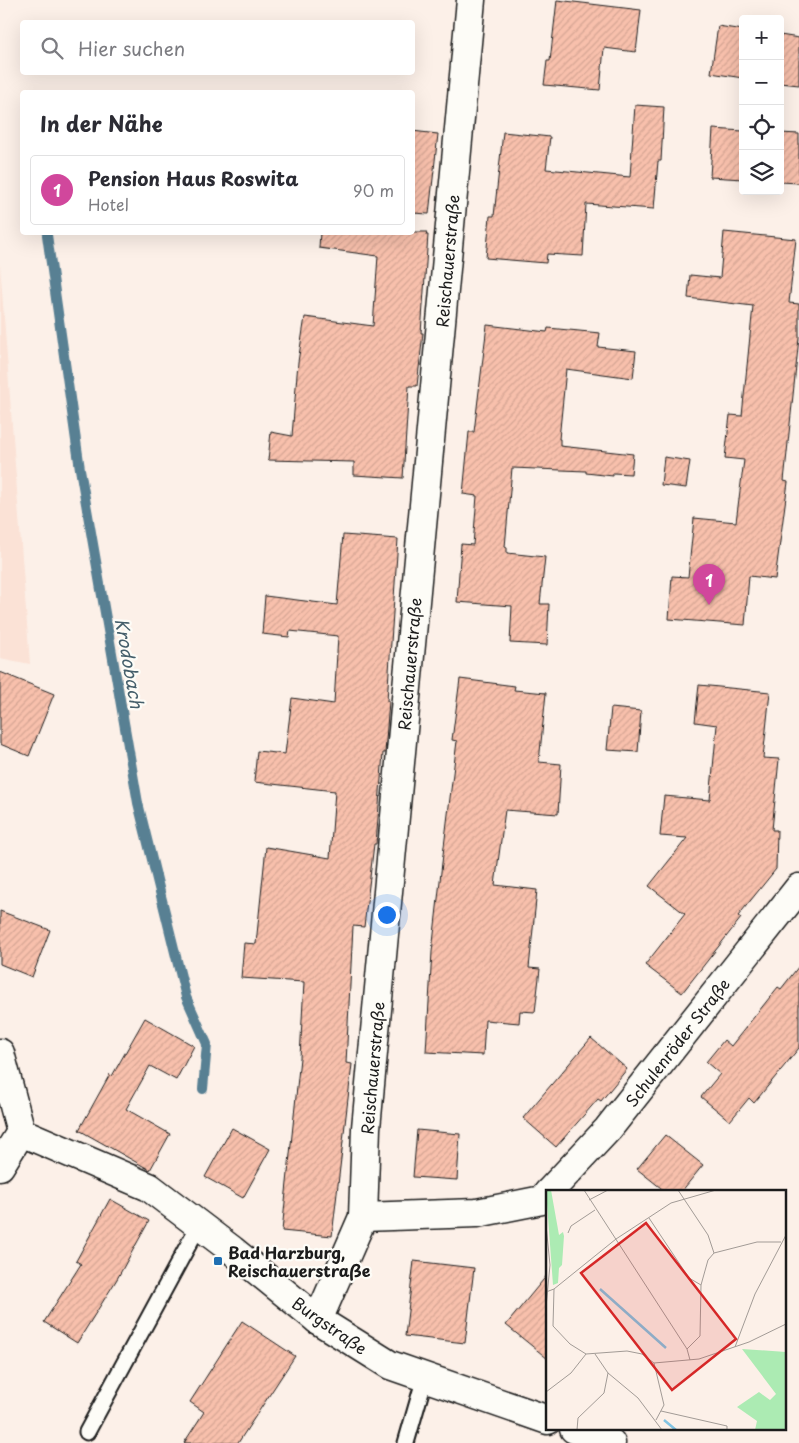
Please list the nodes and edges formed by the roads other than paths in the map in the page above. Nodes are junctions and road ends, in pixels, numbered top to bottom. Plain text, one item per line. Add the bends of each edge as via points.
1 (471, 0) edge
2 (799, 888) edge
3 (0, 1053) edge
4 (21, 1132) junction
5 (0, 1166) edge
6 (550, 1190) edge
7 (546, 1195) edge
8 (364, 1217) junction
9 (199, 1225) junction
10 (318, 1320) junction
11 (425, 1377) junction
12 (546, 1419) edge
13 (577, 1430) edge
14 (87, 1432) dead end
15 (406, 1443) edge
16 (611, 1443) edge

1 - 8 street, Reischauerstraße via 366,1128
2 - 6 street, Schulenröder Straße via 608,1129
3 - 4 street
4 - 5 street
4 - 9 street, Burgstraße via 149,1187
7 - 8 street, Schulenröder Straße via 542,1200 477,1212
8 - 10 street, Reischauerstraße
9 - 10 street, Burgstraße
9 - 14 lane
10 - 11 street, Burgstraße via 390,1365
11 - 12 street, Burgstraße
11 - 15 lane
13 - 16 street

